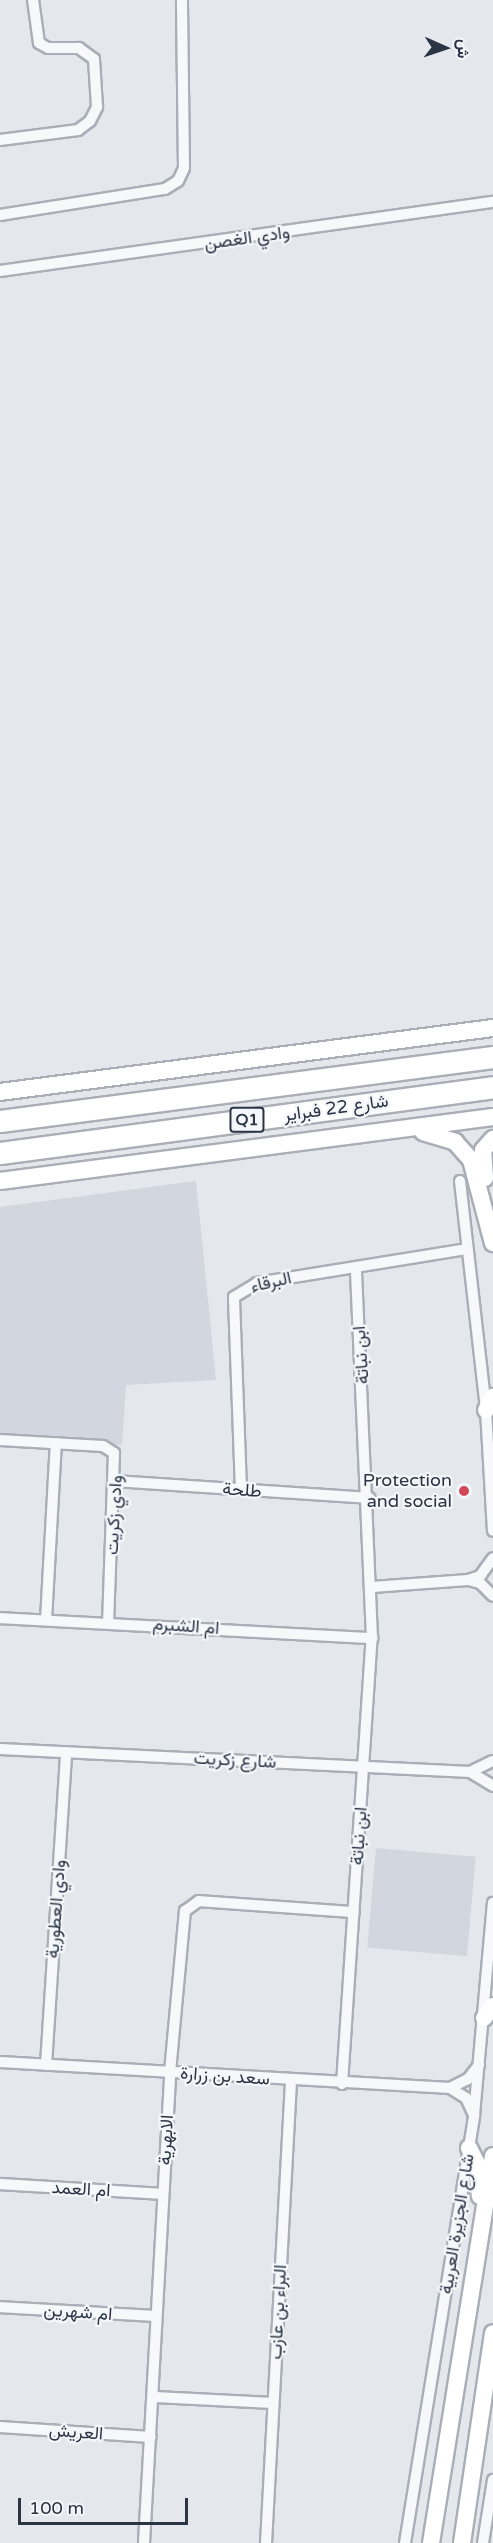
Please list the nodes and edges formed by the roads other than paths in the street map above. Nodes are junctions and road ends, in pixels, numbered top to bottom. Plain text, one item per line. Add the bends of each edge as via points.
1 (33, 0) edge
2 (182, 0) edge
3 (0, 140) edge
4 (493, 202) edge
5 (0, 215) edge
6 (0, 271) edge
7 (493, 1028) edge
8 (493, 1057) edge
9 (493, 1087) edge
10 (0, 1092) edge
11 (493, 1117) edge
12 (0, 1121) edge
13 (393, 1131) junction
14 (493, 1139) edge
15 (0, 1152) edge
16 (0, 1181) edge
17 (460, 1181) dead end
18 (493, 1221) edge
19 (493, 1243) edge
20 (467, 1249) junction
21 (356, 1267) junction
22 (490, 1404) edge
23 (0, 1440) edge
24 (56, 1443) junction
25 (115, 1481) junction
26 (241, 1490) junction
27 (369, 1498) junction
28 (493, 1531) edge
29 (493, 1558) edge
30 (468, 1580) junction
31 (372, 1587) junction
32 (493, 1596) edge
33 (0, 1618) edge
34 (46, 1620) junction
35 (108, 1621) junction
36 (372, 1638) junction
37 (0, 1749) edge
38 (66, 1753) junction
39 (493, 1761) edge
40 (364, 1766) junction
41 (470, 1772) junction
42 (493, 1786) edge
43 (493, 1904) edge
44 (354, 1911) junction
45 (489, 2012) edge
46 (0, 2061) edge
47 (46, 2064) junction
48 (479, 2064) junction
49 (170, 2072) junction
50 (291, 2080) junction
51 (342, 2084) junction
52 (450, 2088) junction
53 (474, 2115) junction
54 (469, 2148) junction
55 (493, 2156) edge
56 (0, 2184) edge
57 (163, 2194) junction
58 (484, 2216) junction
59 (0, 2307) edge
60 (155, 2316) junction
61 (493, 2333) edge
62 (155, 2397) junction
63 (273, 2403) junction
64 (0, 2427) edge
65 (151, 2437) junction
66 (493, 2480) edge
67 (436, 2517) junction
68 (144, 2543) edge
69 (266, 2543) edge
70 (405, 2543) edge
71 (422, 2543) edge
72 (431, 2543) edge
73 (462, 2543) edge
74 (483, 2543) edge

1 - 3 street via 39,43 48,48 79,48 94,59 97,107 90,121 78,130
2 - 5 street via 184,168 178,181 165,189
4 - 6 street, وادي الغصن
7 - 10 main road
8 - 12 highway, شارع 22 فبراير / Q1
9 - 15 highway, شارع 22 فبراير / Q1
11 - 13 main road, شارع 22 فبراير
13 - 16 main road, شارع 22 فبراير
13 - 19 main road via 432,1133 464,1150 482,1191
14 - 18 main road via 483,1155
17 - 20 street
20 - 21 street, البرقاء
20 - 22 street
21 - 26 street, البرقاء via 257,1282 234,1297
21 - 27 street, ابن نباتة
22 - 28 street
23 - 24 street, وادي زكريت
24 - 25 street, وادي زكريت via 107,1448 116,1457
24 - 34 street
25 - 26 street, طلحة
25 - 35 street, وادي زكريت
26 - 27 street, طلحة
27 - 31 street, ابن نباتة
29 - 30 street via 480,1576
30 - 31 street
30 - 32 street via 480,1583
31 - 36 street, ابن نباتة
33 - 34 street, ام الشبرم
34 - 35 street, ام الشبرم
35 - 36 street, ام الشبرم
36 - 40 street, ابن نباتة
37 - 38 street, شارع زكريت
38 - 40 street, شارع زكريت
38 - 47 street, وادي العطورية
39 - 41 street, شارع زكريت
40 - 41 street, شارع زكريت
40 - 44 street, ابن نباتة
41 - 42 street, شارع زكريت
43 - 45 street, شارع الجزيرة العربية
44 - 49 street, الابهرية via 191,1904 185,1911
44 - 51 street, ابن نباتة
45 - 48 street, شارع الجزيرة العربية
46 - 47 street, سعد بن زرارة
47 - 49 street, سعد بن زرارة
48 - 52 street via 468,2079
48 - 53 street, شارع الجزيرة العربية
49 - 50 street, سعد بن زرارة
49 - 57 street, الابهرية
50 - 51 street, سعد بن زرارة
50 - 63 street, البراء بن عازب
51 - 52 street, سعد بن زرارة
52 - 53 street via 466,2098
53 - 54 street, شارع الجزيرة العربية
54 - 58 main road via 477,2164
54 - 70 street, شارع الجزيرة العربية
55 - 58 main road, شارع الجزيرة العربية
56 - 57 street, ام العمد
57 - 60 street, الابهرية
58 - 67 main road, شارع الجزيرة العربية
59 - 60 street, ام شهرين
60 - 62 street, الابهرية
61 - 73 main road
62 - 63 street
62 - 65 street, الابهرية
63 - 69 street, البراء بن عازب
64 - 65 street, العريش
65 - 68 street, الابهرية
66 - 74 street
67 - 71 main road
67 - 72 main road, شارع الجزيرة العربية

